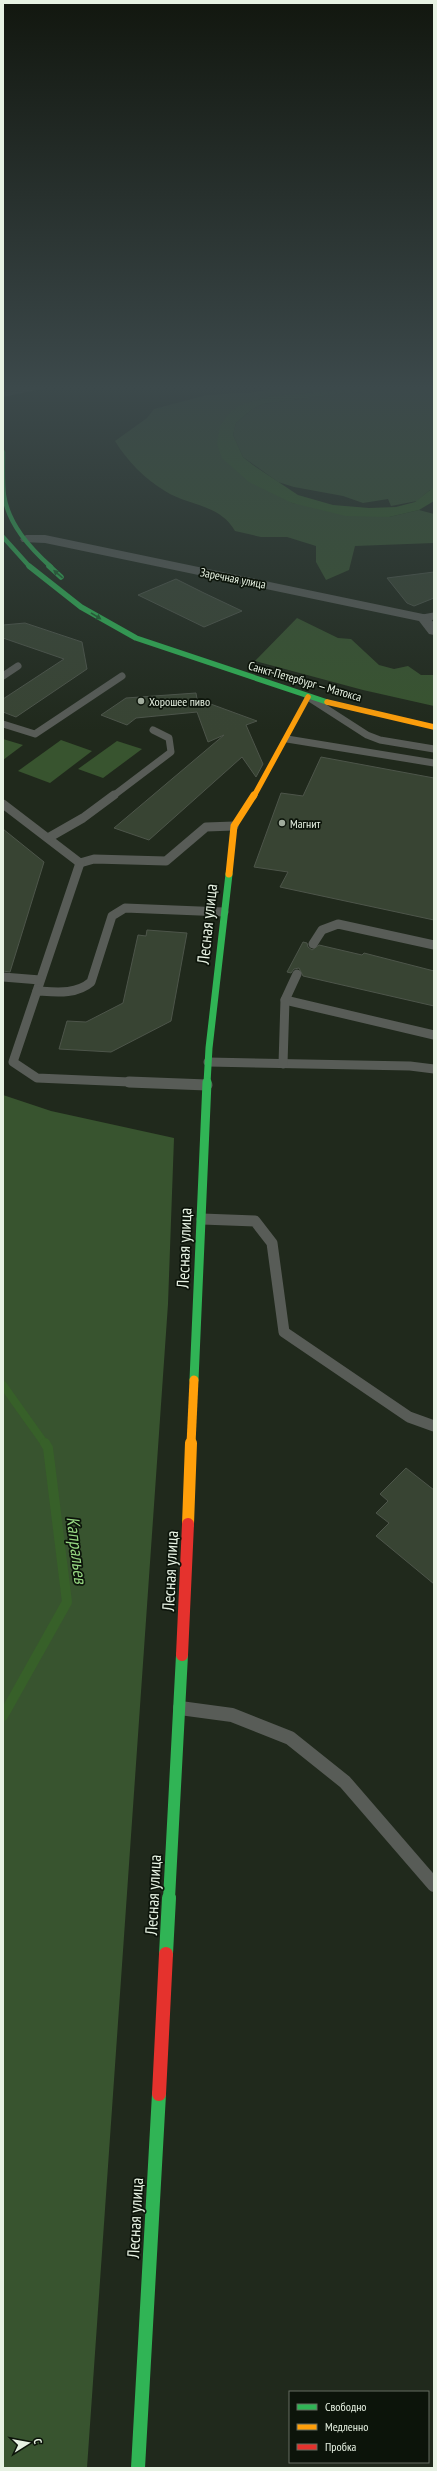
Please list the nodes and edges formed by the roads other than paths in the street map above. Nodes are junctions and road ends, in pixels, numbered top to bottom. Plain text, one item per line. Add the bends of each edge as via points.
1 (5, 500) edge
2 (8, 517) edge
3 (3, 537) edge
4 (26, 539) junction
5 (70, 584) dead end
6 (429, 617) edge
7 (140, 629) dead end
8 (434, 631) edge
9 (171, 651) junction
10 (18, 666) dead end
11 (3, 676) edge
12 (122, 676) dead end
13 (308, 697) junction
14 (3, 724) edge
15 (434, 727) edge
16 (153, 730) dead end
17 (287, 739) junction
18 (434, 749) edge
19 (434, 763) edge
20 (3, 804) edge
21 (234, 826) junction
22 (48, 838) junction
23 (80, 863) junction
24 (224, 912) junction
25 (313, 944) dead end
26 (434, 945) edge
27 (297, 974) dead end
28 (3, 978) edge
29 (40, 980) junction
30 (37, 991) junction
31 (286, 1000) junction
32 (434, 1036) edge
33 (208, 1062) junction
34 (283, 1064) junction
35 (434, 1069) edge
36 (207, 1085) junction
37 (202, 1219) junction
38 (434, 1426) edge
39 (180, 1708) junction
40 (434, 1885) edge
41 (138, 2468) edge

1 - 2 street
2 - 4 street
3 -> 9 street, Санкт-Петербург — Матокса via 19,558 58,593 112,627
5 -> 4 street via 46,564
4 - 6 street, Заречная улица via 45,539
6 - 8 street, Заречная улица
7 - 9 street, Санкт-Петербург — Матокса
9 - 13 street, Санкт-Петербург — Матокса
10 - 11 lane
12 - 14 lane via 35,734
13 - 15 street, Санкт-Петербург — Матокса
13 - 17 street, Лесная улица
13 - 18 lane via 367,735 395,743
16 - 22 lane via 170,738 171,752 83,818
17 - 19 lane
17 - 21 street, Лесная улица
20 - 22 lane
21 - 23 lane via 206,827 166,861 94,859
21 - 24 street, Лесная улица
22 - 23 lane
23 - 29 lane
24 - 30 lane via 136,908 117,912 112,916 91,982 87,987 78,990
24 - 33 street, Лесная улица
25 - 26 lane via 321,929 328,924 338,924
27 - 31 lane
28 - 29 lane
29 - 30 lane
30 - 36 lane via 13,1062 37,1078
31 - 32 lane
31 - 34 lane
33 - 34 lane
33 - 36 street, Лесная улица
34 - 35 lane via 410,1066
36 - 37 street, Лесная улица
37 - 38 lane via 255,1221 272,1243 284,1332 409,1417
37 - 39 street, Лесная улица
39 - 40 lane via 232,1715 290,1738 345,1782
39 - 41 street, Лесная улица

